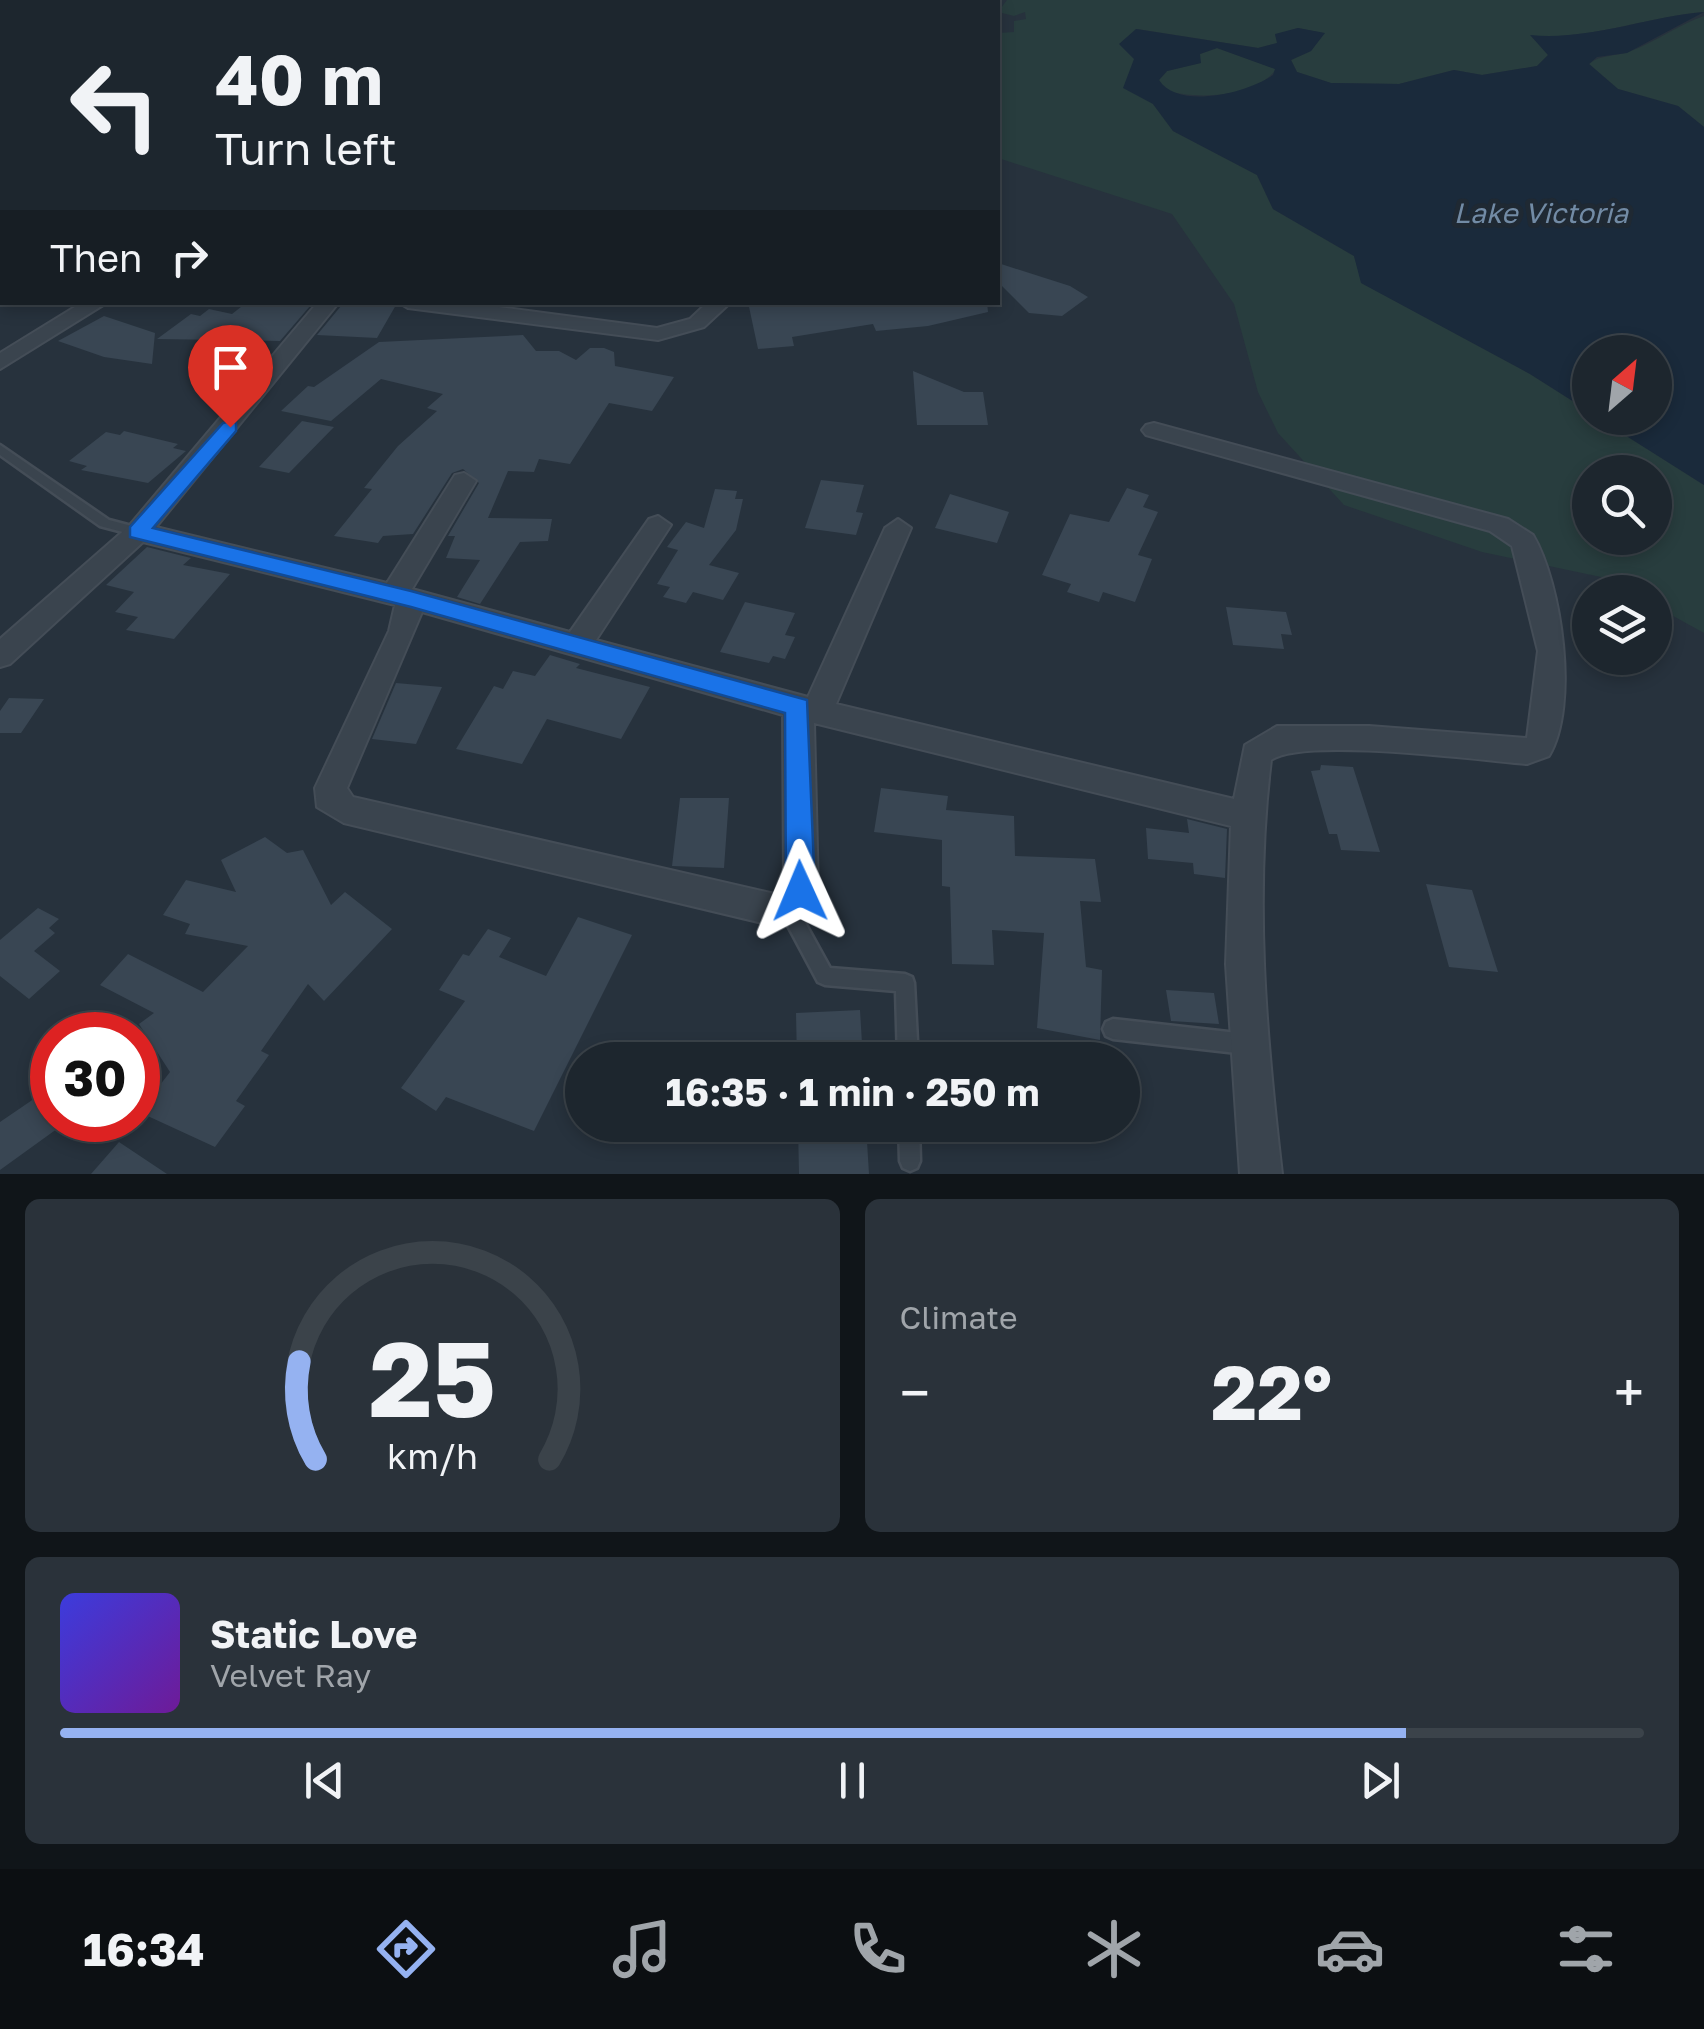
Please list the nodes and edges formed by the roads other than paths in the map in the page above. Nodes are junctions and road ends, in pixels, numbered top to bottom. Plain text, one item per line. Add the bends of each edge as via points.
1 (93, 305) edge
2 (327, 305) edge
3 (431, 305) edge
4 (718, 305) edge
5 (0, 362) edge
6 (1154, 430) dead end
7 (0, 450) edge
8 (464, 481) dead end
9 (658, 525) dead end
10 (898, 528) dead end
11 (138, 532) junction
12 (402, 597) junction
13 (577, 645) junction
14 (0, 656) edge
15 (808, 709) junction
16 (1247, 816) junction
17 (787, 907) junction
18 (1112, 1029) dead end
19 (907, 1042) edge
20 (1246, 1044) junction
21 (909, 1142) edge
22 (910, 1160) dead end
23 (1262, 1174) edge

1 - 5 street
2 - 11 street
3 - 4 street via 658,334 697,323
6 - 16 street via 1499,525 1524,541 1553,650 1538,747 1277,739 1256,754
7 - 11 lane via 105,523
8 - 12 street
9 - 13 street
10 - 15 street
11 - 12 street
11 - 14 street
12 - 13 street
12 - 17 street via 404,631 331,788 335,805 775,910
13 - 15 street
15 - 16 street
15 - 17 street via 800,891
16 - 20 street
17 - 19 lane via 826,976 905,983
18 - 20 lane
20 - 23 street
21 - 22 lane

